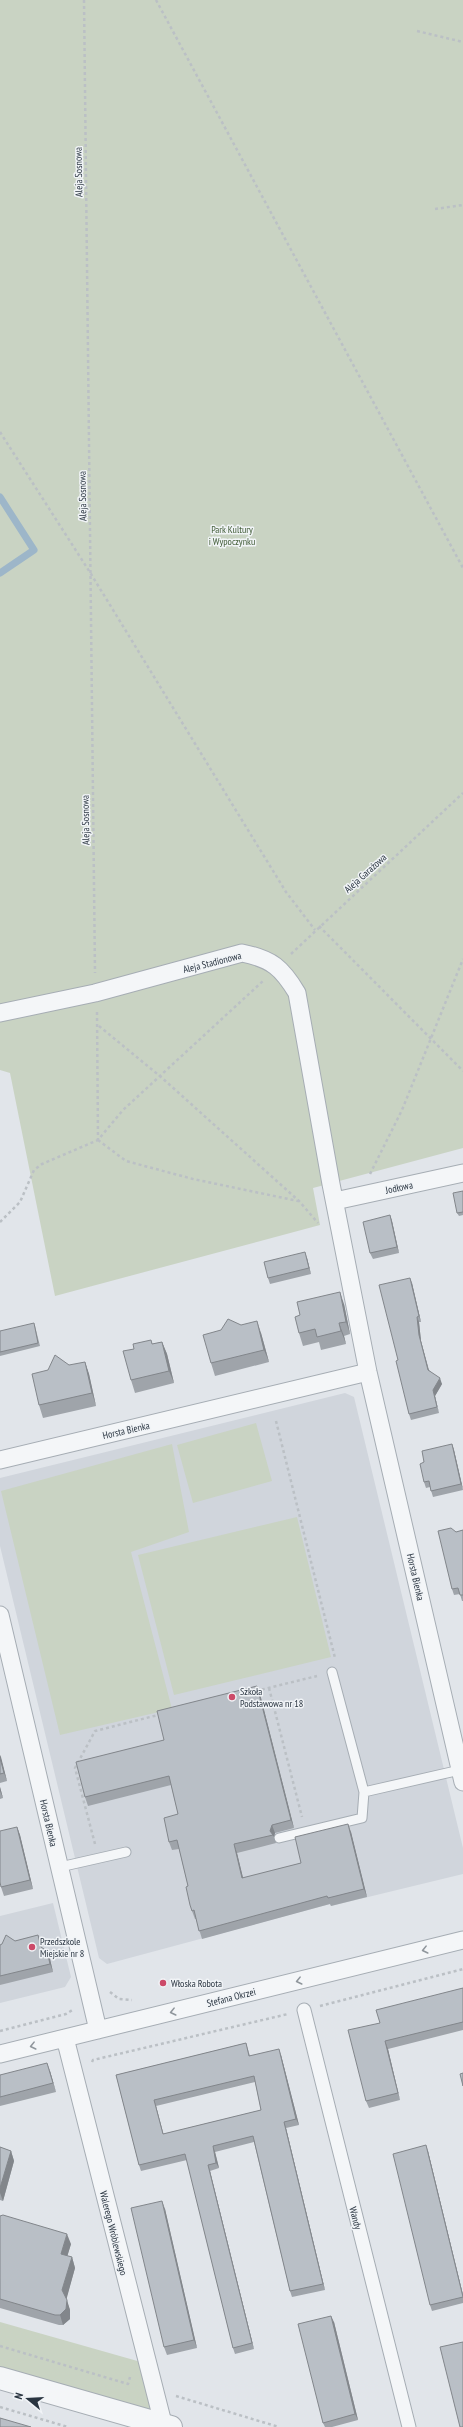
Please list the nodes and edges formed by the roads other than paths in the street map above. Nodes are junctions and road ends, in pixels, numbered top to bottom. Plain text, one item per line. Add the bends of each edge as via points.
1 (0, 1013) edge
2 (463, 1173) edge
3 (335, 1201) junction
4 (368, 1372) junction
5 (0, 1460) edge
6 (0, 1615) edge
7 (332, 1672) road end
8 (462, 1776) edge
9 (364, 1792) junction
10 (279, 1838) edge
11 (126, 1852) dead end
12 (60, 1867) junction
13 (463, 1940) edge
14 (304, 2010) road end
15 (98, 2030) junction
16 (65, 2038) junction
17 (0, 2054) edge
18 (0, 2378) edge
19 (166, 2426) edge
20 (409, 2427) edge

1 - 3 street, Aleja Stadionowa via 95,993 242,953 261,957 278,967 297,993
2 - 3 street, Jodłowa
3 - 4 street, Horsta Bienka
4 - 5 street, Horsta Bienka
4 - 8 street, Horsta Bienka
6 - 12 street, Horsta Bienka
7 - 9 lane
8 - 9 lane
9 - 10 lane via 362,1818
11 - 12 lane
12 - 15 street, Horsta Bienka
13 -> 15 street, Stefana Okrzei
14 - 20 street, Wandy
15 - 16 street, Stefana Okrzei
16 -> 17 street, Stefana Okrzei
16 - 19 street, Walerego Wróblewskiego
18 - 19 street

